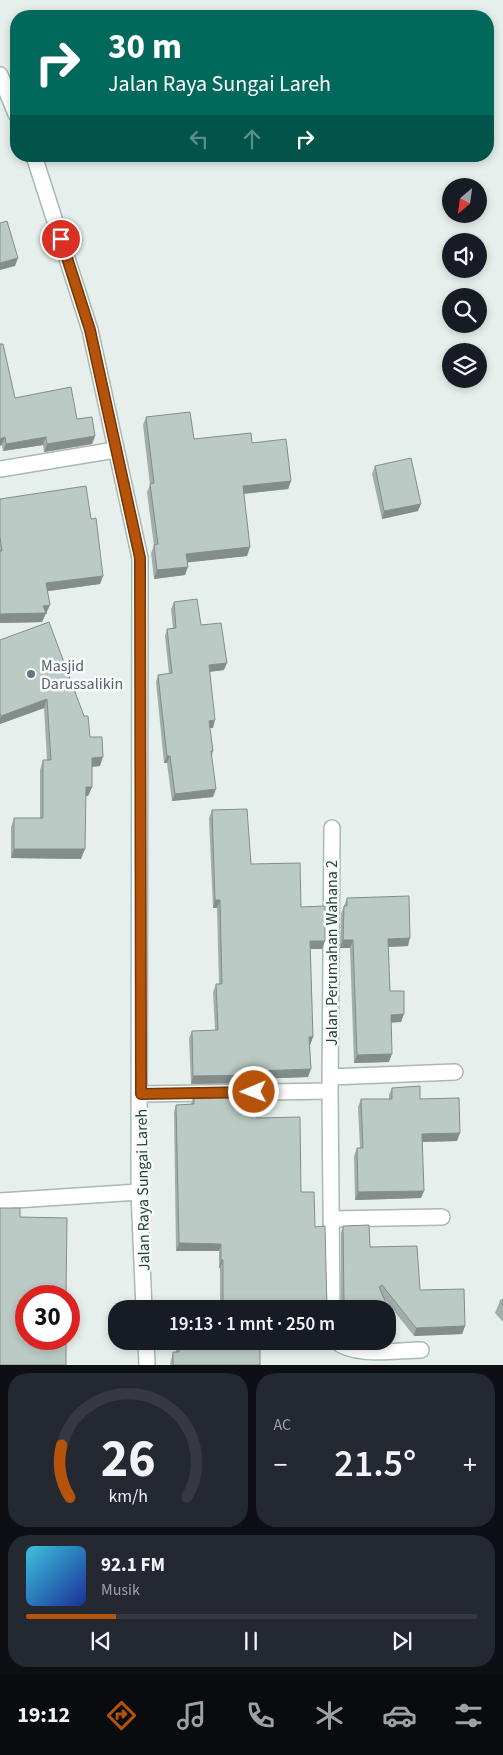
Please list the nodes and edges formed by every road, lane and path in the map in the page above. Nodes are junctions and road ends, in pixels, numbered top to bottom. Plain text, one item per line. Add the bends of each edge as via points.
1 (0, 75) edge
2 (10, 99) edge
3 (36, 162) edge
4 (115, 450) junction
5 (0, 470) edge
6 (332, 828) dead end
7 (455, 1072) dead end
8 (330, 1084) junction
9 (141, 1094) junction
10 (139, 1192) junction
11 (0, 1201) edge
12 (442, 1217) dead end
13 (332, 1219) junction
14 (144, 1300) edge
15 (332, 1300) edge
16 (146, 1350) edge
17 (396, 1350) edge
18 (421, 1350) dead end
19 (147, 1365) edge

1 - 2 street
3 - 4 street, Jalan Raya Sungai Lareh via 90,330
4 - 5 street
4 - 9 street, Jalan Raya Sungai Lareh via 140,558
6 - 8 street, Jalan Perumahan Wahana 2
7 - 8 street
8 - 9 street
8 - 13 street, Jalan Perumahan Wahana 2
9 - 10 street, Jalan Raya Sungai Lareh
10 - 11 street
10 - 14 street, Jalan Raya Sungai Lareh
12 - 13 street
13 - 15 street, Jalan Perumahan Wahana 2
16 - 19 street
17 - 18 street

